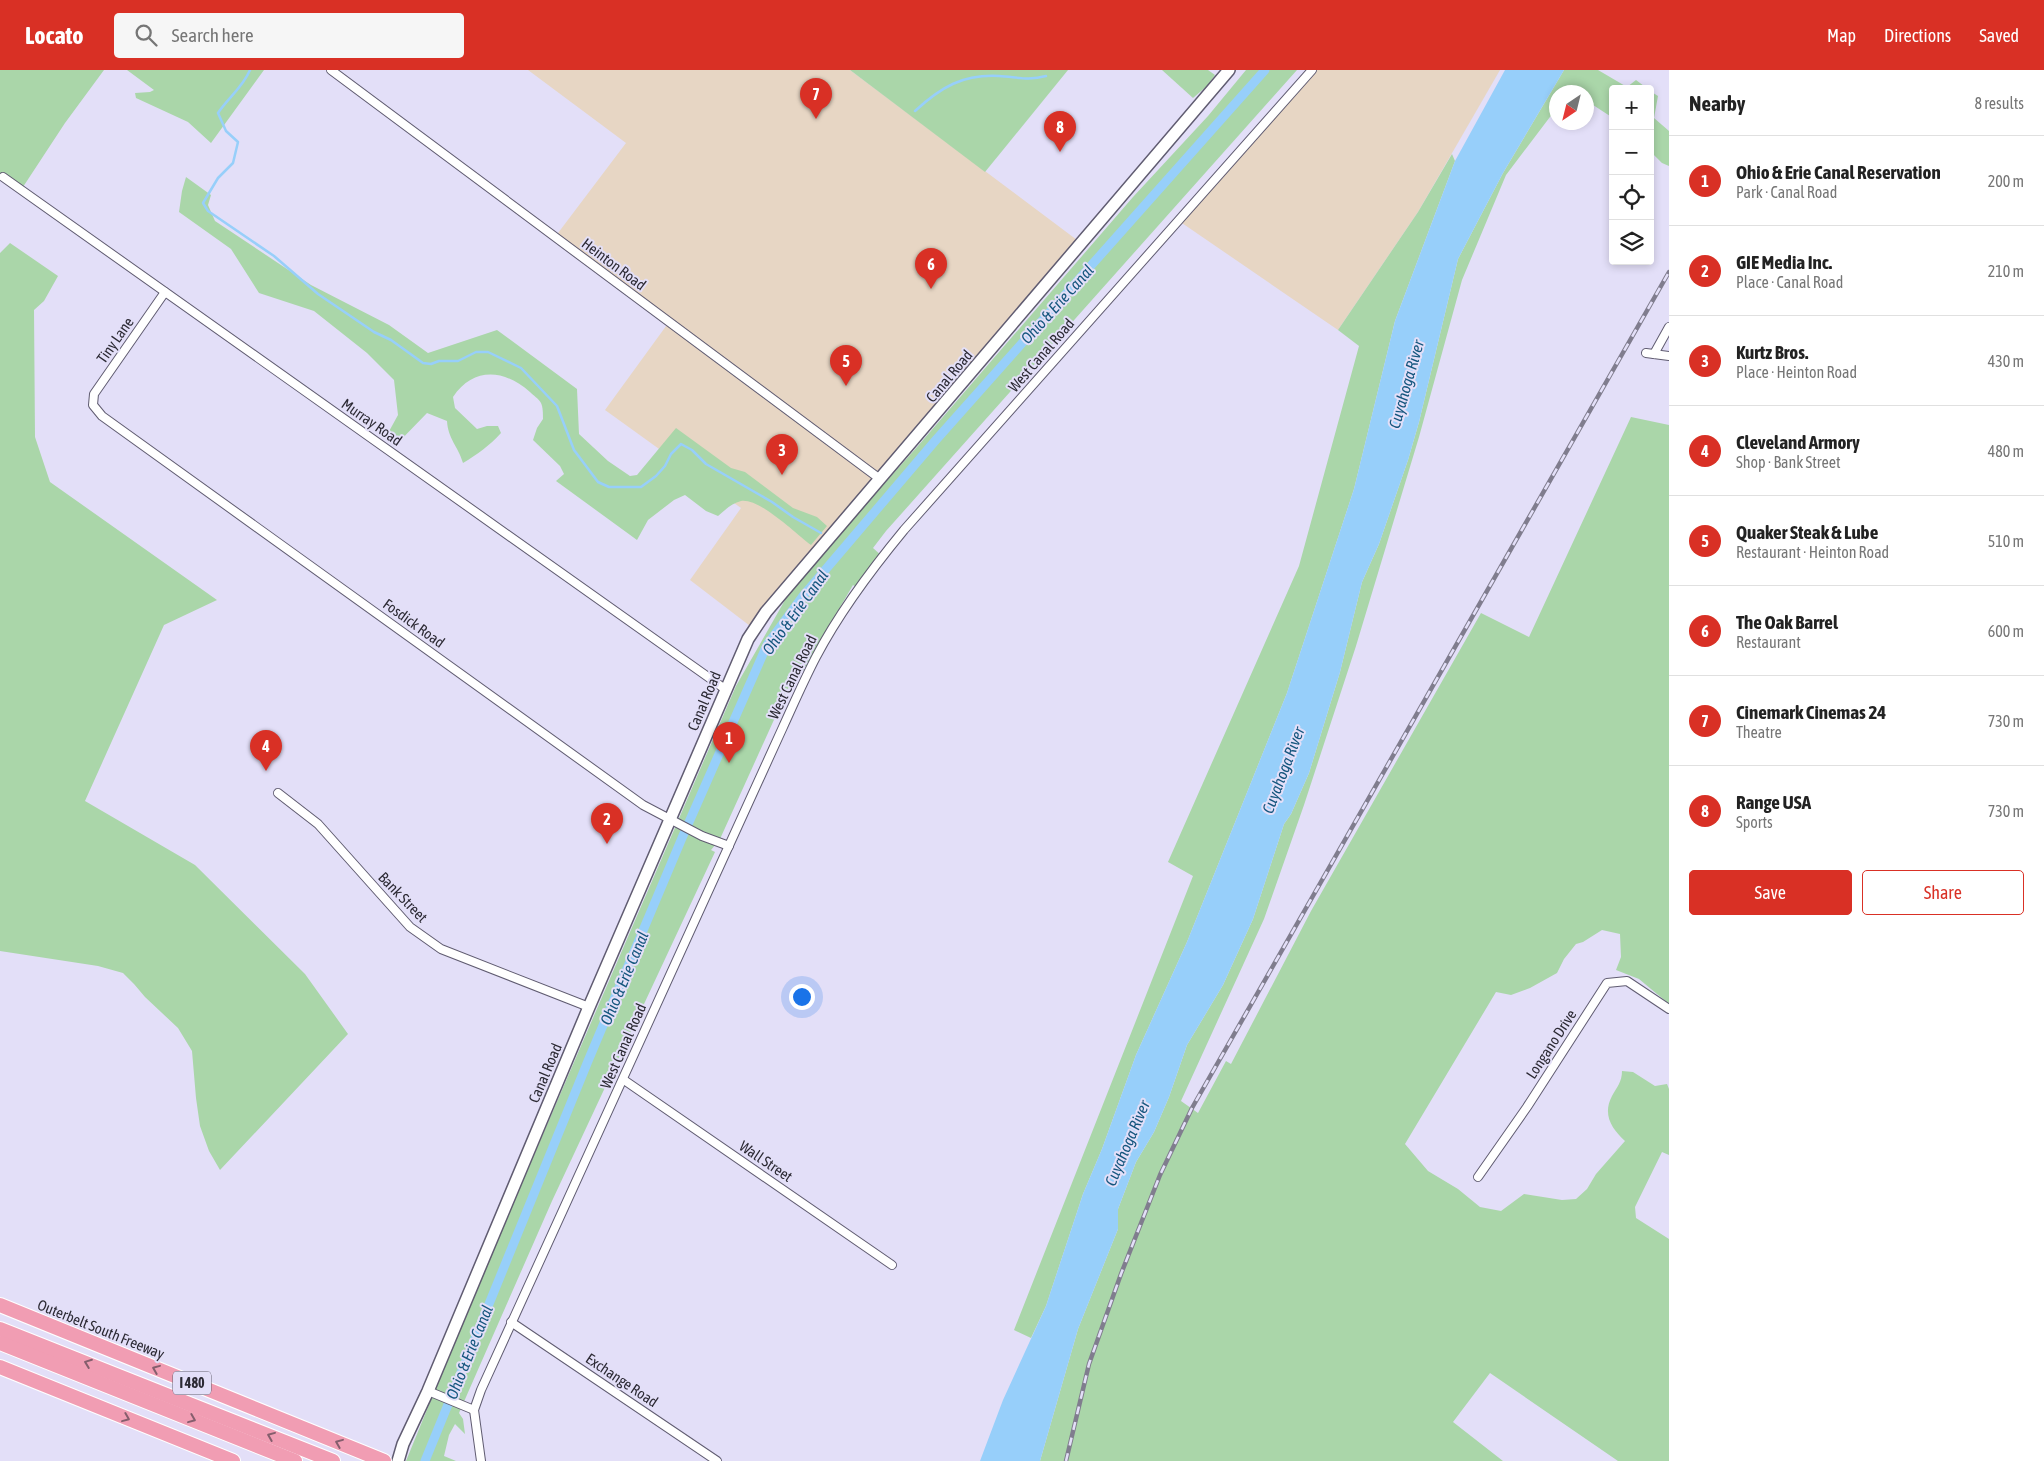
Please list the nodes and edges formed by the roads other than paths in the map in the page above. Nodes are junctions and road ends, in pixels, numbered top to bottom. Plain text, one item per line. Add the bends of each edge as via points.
1 (331, 70) edge
2 (1229, 70) edge
3 (1312, 70) edge
4 (3, 177) dead end
5 (166, 292) junction
6 (1669, 327) edge
7 (1669, 356) edge
8 (93, 405) joint
9 (880, 479) junction
10 (725, 689) junction
11 (278, 793) dead end
12 (675, 823) junction
13 (728, 846) junction
14 (589, 1007) junction
15 (1669, 1009) edge
16 (624, 1080) junction
17 (1478, 1178) dead end
18 (892, 1265) dead end
19 (0, 1305) edge
20 (510, 1322) junction
21 (0, 1329) edge
22 (0, 1343) edge
23 (0, 1367) edge
24 (428, 1391) junction
25 (474, 1410) junction
26 (234, 1461) edge
27 (295, 1461) edge
28 (333, 1461) edge
29 (384, 1461) edge
30 (398, 1461) edge
31 (481, 1461) edge
32 (718, 1461) edge

1 - 9 street, Heinton Road
2 - 9 main road, Canal Road
3 - 13 street, West Canal Road via 904,530 867,578 816,656
4 - 5 street, Murray Road
5 - 8 street, Tiny Lane via 94,394
5 - 10 street, Murray Road
6 - 7 street via 1650,353
8 - 12 street, Fosdick Road via 126,434 643,805
9 - 10 main road, Canal Road via 766,612 748,639
10 - 12 main road, Canal Road
11 - 14 street, Bank Street via 318,824 410,927 441,949
12 - 13 street, Fosdick Road
12 - 14 main road, Canal Road
13 - 16 street, West Canal Road
14 - 24 main road, Canal Road
15 - 17 street, Longano Drive via 1627,981 1607,983
16 - 18 street, Wall Street
16 - 20 street, West Canal Road
29 -> 19 highway, Outerbelt South Freeway / I 480
20 - 25 street, West Canal Road
20 - 32 street, Exchange Road
28 -> 21 highway
22 -> 27 highway
23 -> 26 highway
24 - 25 street
24 - 30 main road, Canal Road
25 - 31 street, West Canal Road

